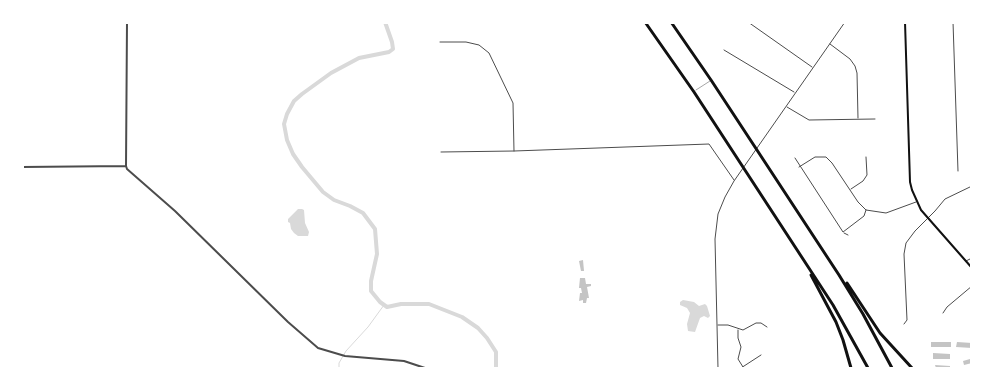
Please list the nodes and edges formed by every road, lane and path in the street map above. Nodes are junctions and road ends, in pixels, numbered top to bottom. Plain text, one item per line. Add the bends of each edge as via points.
1 (127, 22) edge
2 (645, 22) edge
3 (671, 22) edge
4 (748, 22) edge
5 (755, 22) edge
6 (845, 22) edge
7 (905, 22) edge
8 (953, 22) edge
9 (753, 26) junction
10 (440, 42) dead end
11 (830, 44) junction
12 (724, 50) dead end
13 (813, 68) junction
14 (711, 80) junction
15 (694, 92) junction
16 (795, 92) junction
17 (786, 106) junction
18 (858, 118) junction
19 (875, 119) dead end
20 (514, 151) junction
21 (441, 152) dead end
22 (866, 157) dead end
23 (795, 158) dead end
24 (22, 166) edge
25 (126, 166) junction
26 (799, 167) junction
27 (958, 171) dead end
28 (734, 181) junction
29 (972, 186) edge
30 (850, 190) junction
31 (916, 202) junction
32 (866, 210) junction
33 (928, 218) junction
34 (843, 232) junction
35 (848, 235) dead end
36 (793, 244) junction
37 (823, 250) junction
38 (972, 258) edge
39 (966, 261) junction
40 (972, 268) edge
41 (972, 286) edge
42 (943, 313) dead end
43 (904, 324) dead end
44 (718, 325) junction
45 (767, 327) dead end
46 (738, 329) junction
47 (761, 355) dead end
48 (425, 368) edge
49 (718, 368) edge
50 (742, 368) edge
51 (851, 368) edge
52 (868, 368) edge
53 (892, 368) edge
54 (912, 368) edge

1 - 25 street
2 - 15 highway
3 - 14 highway
4 - 9 street
5 - 9 street
6 - 11 street
7 - 31 main road via 910,182
8 - 27 street
9 - 13 street
10 - 20 street via 466,42 479,45 489,53 513,103
11 - 13 street
11 - 18 street via 855,66
12 - 16 street
13 - 16 street
14 - 15 lane
14 - 37 highway
15 - 36 highway
16 - 17 street
17 - 18 street via 810,120
17 - 28 street
18 - 19 street
20 - 21 street
20 - 28 street via 710,144
22 - 30 street via 867,175
23 - 26 street
24 - 25 street
25 - 48 street via 318,348 345,356 404,361
26 - 30 street via 815,156 826,157
26 - 34 street
28 - 44 street via 716,224
29 - 33 street via 947,197
30 - 32 street
31 - 32 street via 886,213
31 - 33 main road
32 - 34 street via 864,216
33 - 39 main road
33 - 43 street via 905,246 907,320
34 - 35 street
36 - 51 highway via 826,302
36 - 52 highway via 833,305
37 - 53 highway
37 - 54 highway via 880,333
38 - 39 street
39 - 40 main road
41 - 42 street
44 - 46 street
44 - 49 street
45 - 46 street via 756,323 748,329
46 - 50 street via 741,347 738,359
47 - 50 street

